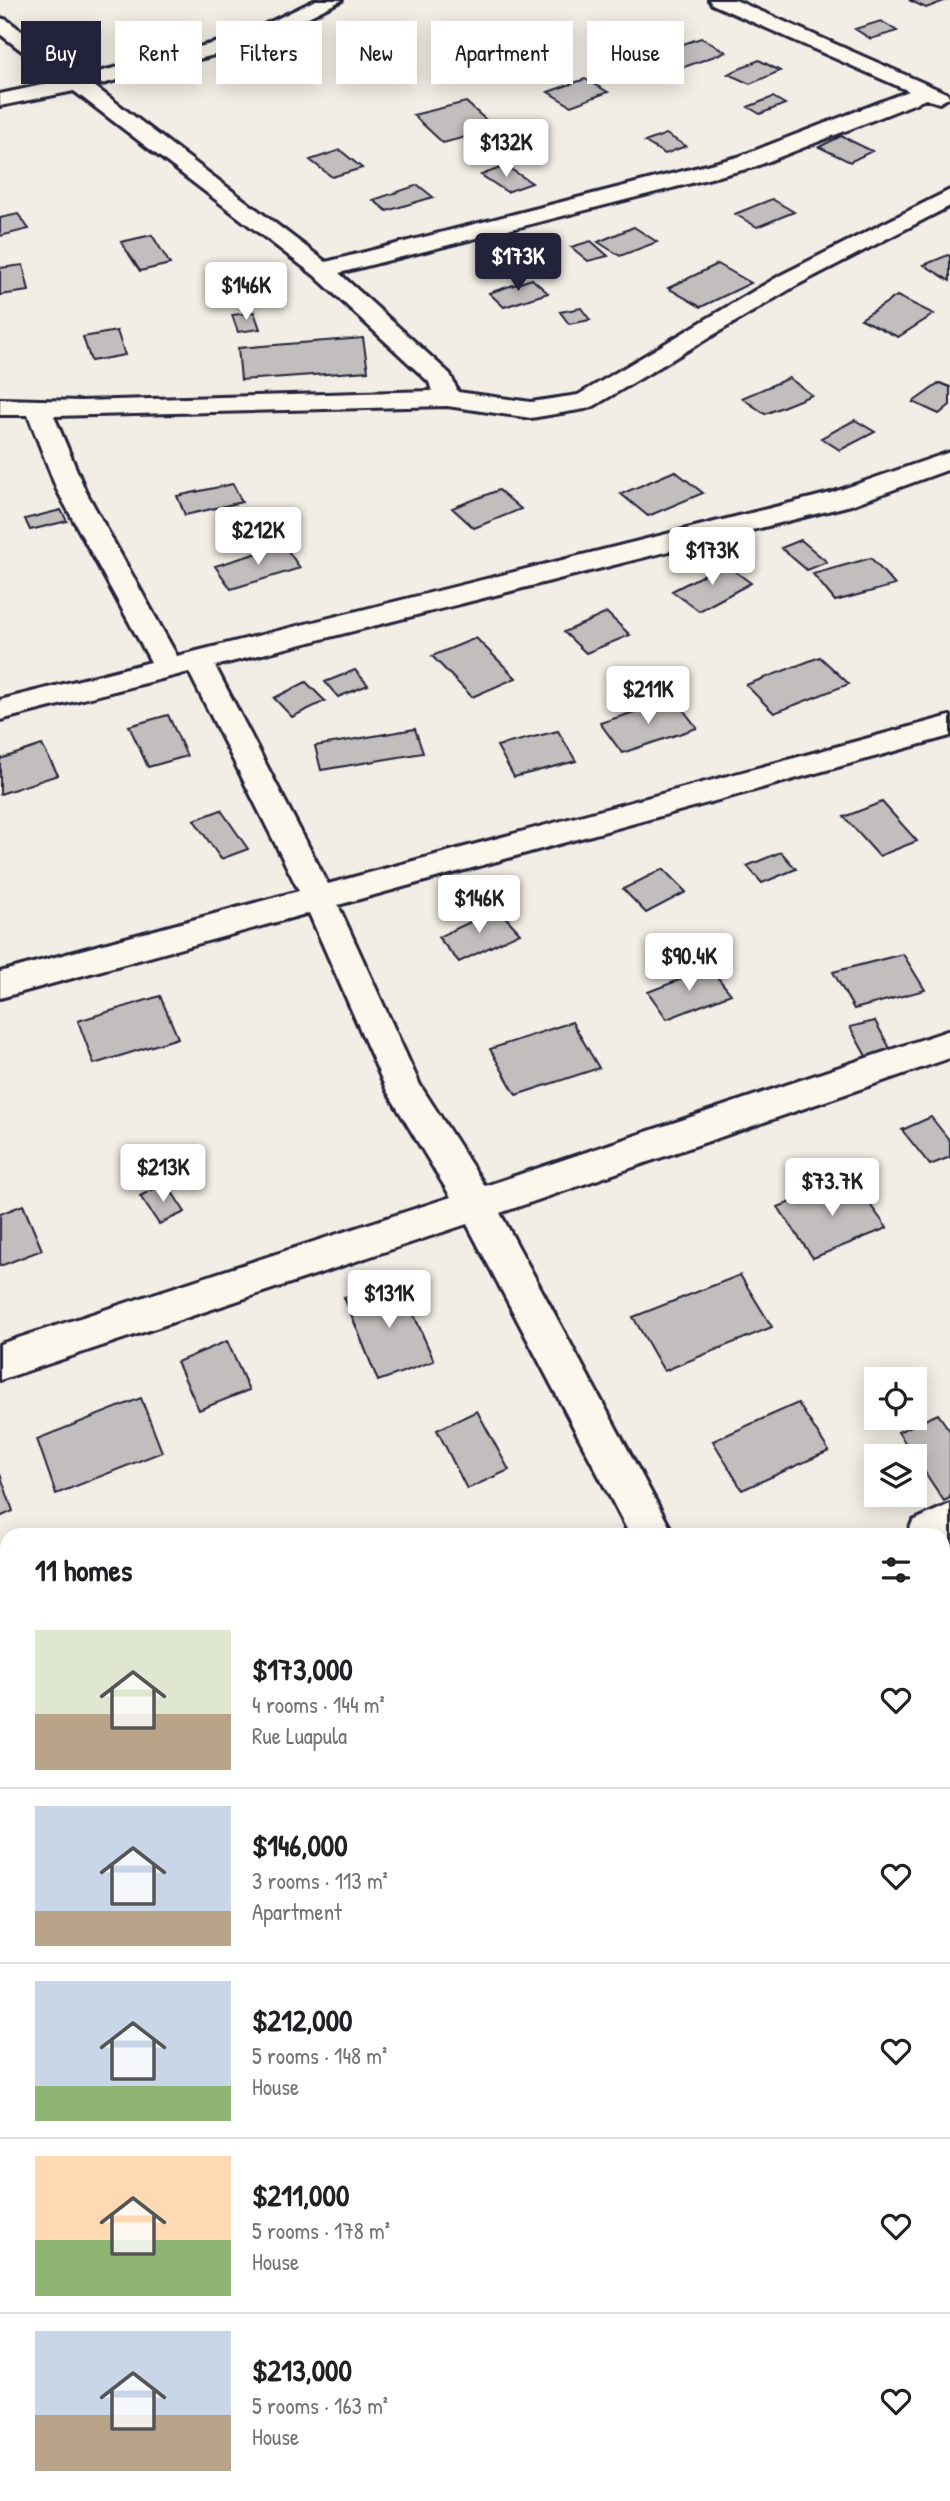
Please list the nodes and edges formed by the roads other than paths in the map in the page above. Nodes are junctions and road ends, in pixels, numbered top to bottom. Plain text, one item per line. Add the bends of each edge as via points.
1 (332, 0) edge
2 (719, 0) edge
3 (0, 23) edge
4 (21, 39) edge
5 (101, 78) edge
6 (76, 84) edge
7 (82, 84) edge
8 (926, 92) junction
9 (0, 100) edge
10 (950, 103) edge
11 (950, 197) edge
12 (321, 270) junction
13 (447, 398) junction
14 (0, 407) edge
15 (38, 408) junction
16 (950, 460) edge
17 (184, 664) junction
18 (0, 710) edge
19 (950, 726) edge
20 (319, 899) junction
21 (0, 985) edge
22 (950, 1044) edge
23 (476, 1205) junction
24 (0, 1362) edge
25 (649, 1528) edge

1 - 5 main road via 246,41
2 - 8 main road
3 - 4 main road
6 - 9 main road
7 - 12 main road
8 - 10 main road
8 - 12 main road via 746,162
11 - 13 main road via 789,280 585,401 531,410
12 - 13 main road via 441,379
13 - 15 main road
14 - 15 main road
15 - 17 main road via 71,490
16 - 17 main road via 841,499
17 - 18 main road
17 - 20 main road
19 - 20 main road
20 - 21 main road
20 - 23 main road via 405,1091
22 - 23 main road
23 - 24 main road
23 - 25 main road

